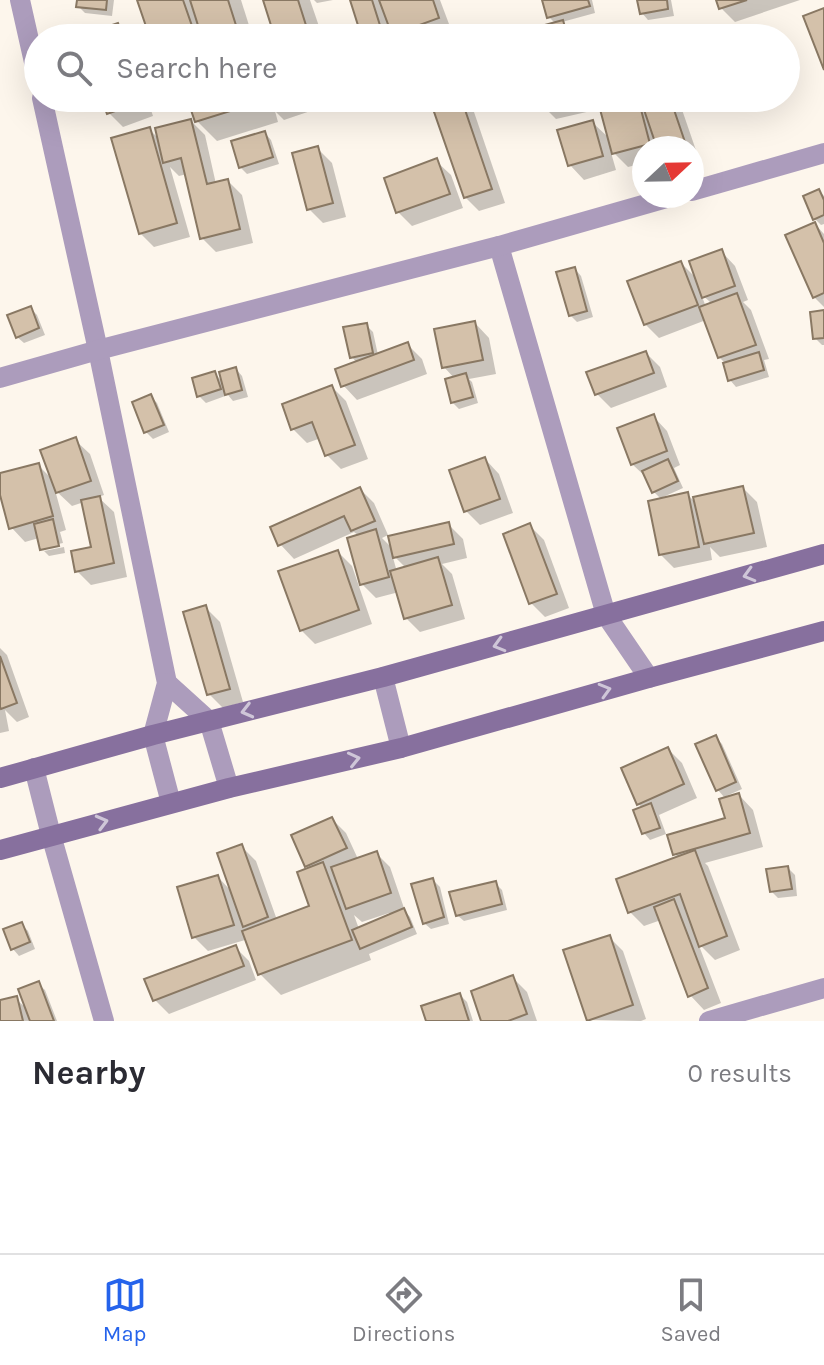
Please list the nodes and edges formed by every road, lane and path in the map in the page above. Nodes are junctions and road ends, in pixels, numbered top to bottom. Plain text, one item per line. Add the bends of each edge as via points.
1 (20, 0) edge
2 (25, 24) edge
3 (45, 112) edge
4 (824, 153) edge
5 (704, 188) edge
6 (632, 208) edge
7 (499, 246) junction
8 (98, 350) junction
9 (0, 378) edge
10 (824, 554) edge
11 (606, 615) junction
12 (824, 631) edge
13 (383, 677) junction
14 (649, 678) junction
15 (167, 683) junction
16 (209, 721) junction
17 (153, 735) junction
18 (401, 748) junction
19 (34, 768) junction
20 (0, 778) edge
21 (229, 788) junction
22 (171, 803) junction
23 (51, 835) junction
24 (0, 850) edge
25 (824, 988) edge
26 (104, 1021) edge
27 (709, 1021) edge

1 - 2 street
3 - 8 street
4 - 5 street
6 - 7 street
7 - 8 street
7 - 11 street
8 - 9 street
8 - 15 street
10 -> 11 street
11 -> 13 street
11 - 14 street
12 - 14 street
13 -> 16 street
13 - 18 street
18 -> 14 street
15 - 16 street
15 - 17 street
16 - 17 street
16 - 21 street
17 - 19 street
17 - 22 street
21 -> 18 street
19 - 20 street
19 - 23 street
21 - 22 street
23 -> 22 street
23 - 24 street
23 - 26 street
25 - 27 street

